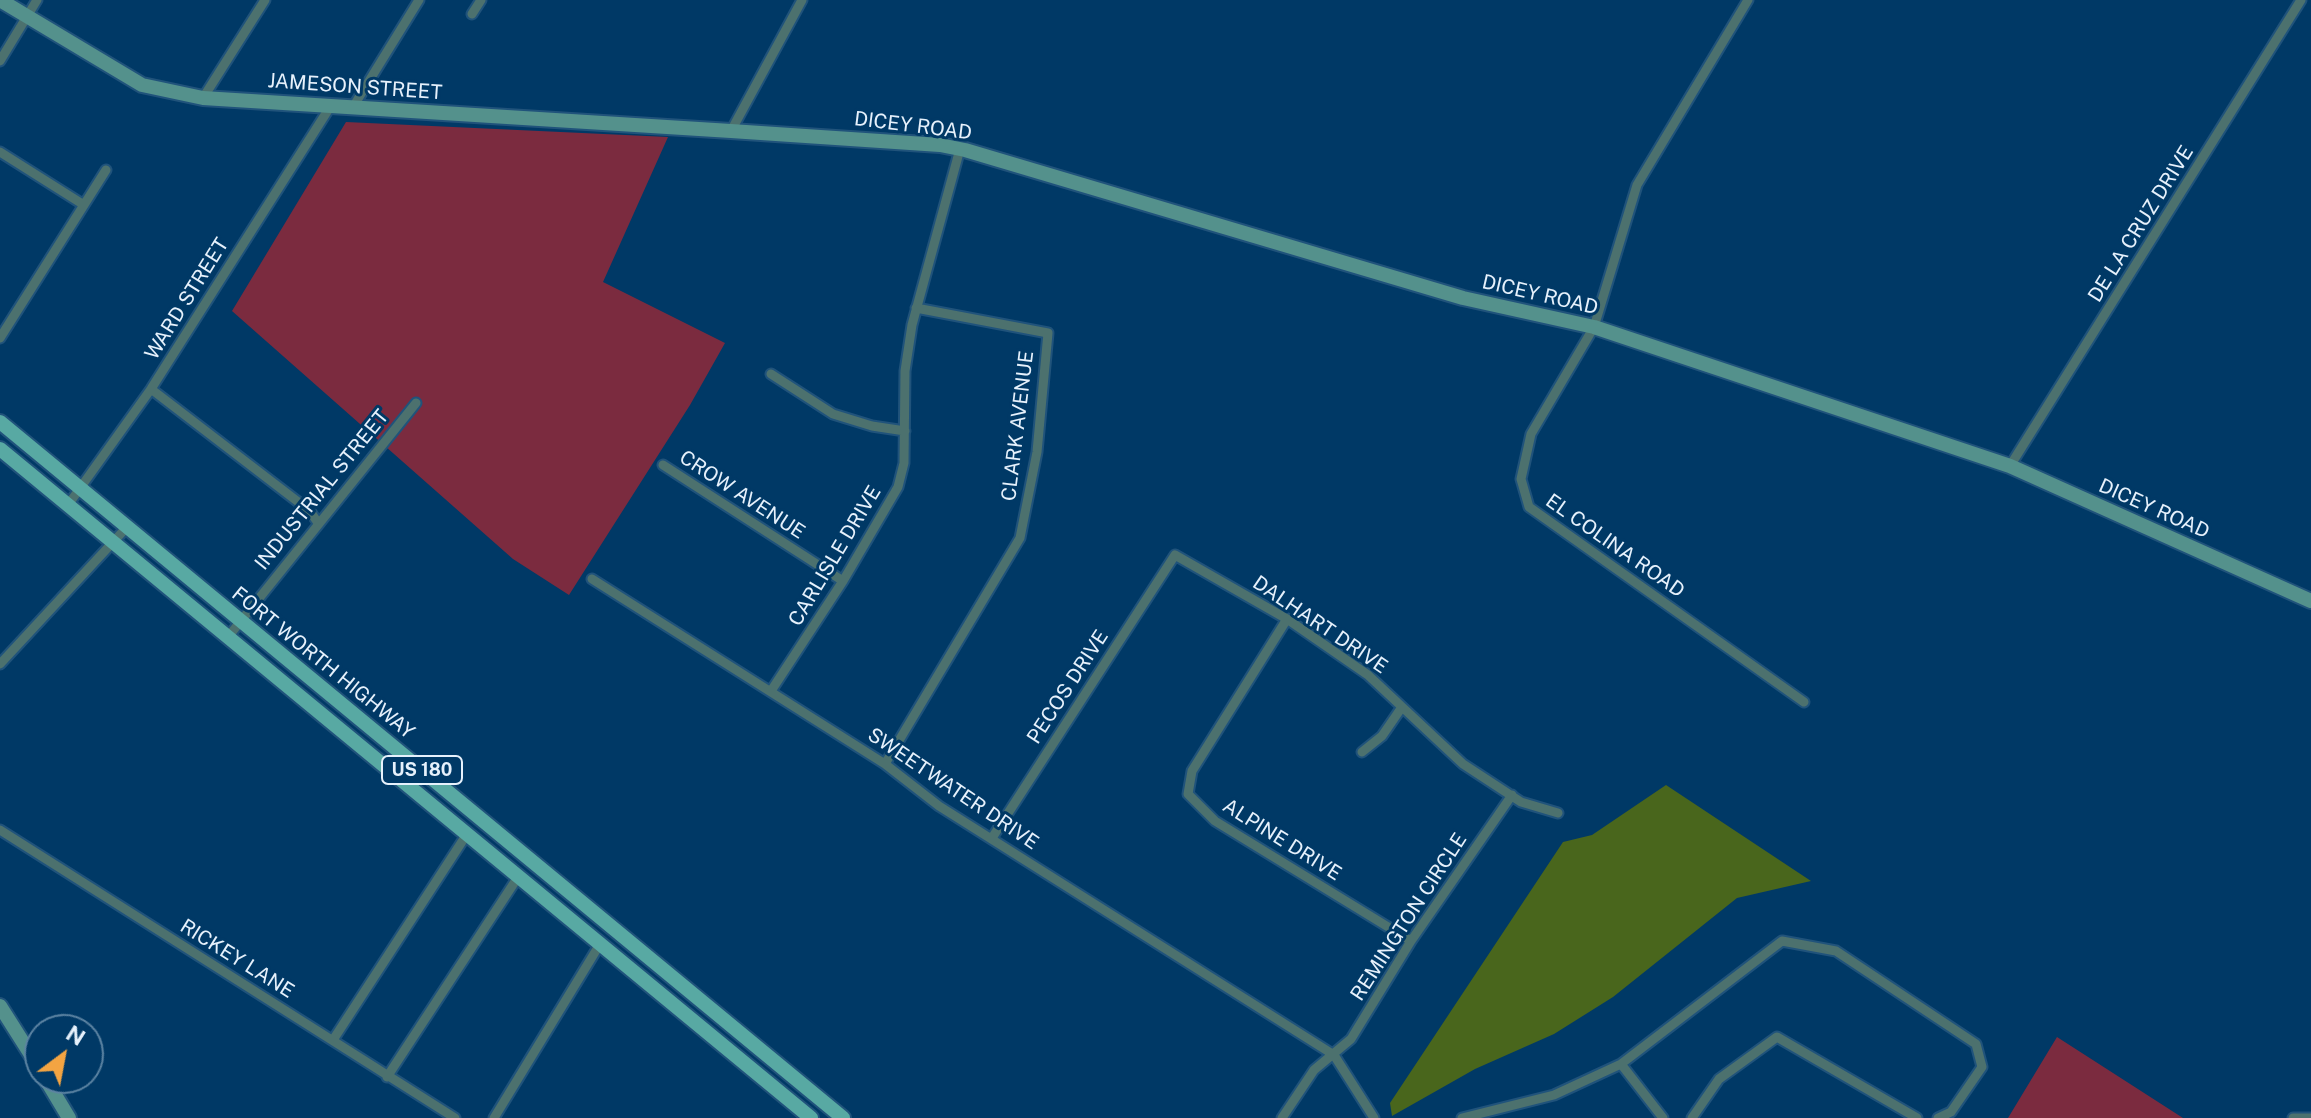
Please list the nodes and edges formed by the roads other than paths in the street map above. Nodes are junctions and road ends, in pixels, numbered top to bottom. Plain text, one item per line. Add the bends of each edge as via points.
1 (0, 0) edge
2 (37, 0) edge
3 (265, 0) edge
4 (419, 0) edge
5 (481, 0) edge
6 (802, 0) edge
7 (1748, 0) edge
8 (2301, 0) edge
9 (472, 14) dead end
10 (26, 16) junction
11 (0, 61) edge
12 (203, 98) junction
13 (330, 107) junction
14 (353, 107) junction
15 (731, 131) junction
16 (960, 149) junction
17 (0, 152) edge
18 (106, 170) dead end
19 (84, 205) junction
20 (916, 308) junction
21 (1594, 327) junction
22 (0, 338) edge
23 (771, 374) dead end
24 (151, 389) junction
25 (416, 403) dead end
26 (0, 422) edge
27 (905, 431) junction
28 (0, 449) edge
29 (663, 465) dead end
30 (2010, 466) junction
31 (81, 489) junction
32 (68, 505) junction
33 (318, 523) junction
34 (127, 527) junction
35 (114, 543) junction
36 (1175, 555) joint
37 (592, 579) dead end
38 (843, 581) junction
39 (2311, 601) edge
40 (1287, 619) junction
41 (240, 620) junction
42 (228, 637) junction
43 (0, 664) edge
44 (771, 691) junction
45 (1804, 702) dead end
46 (1402, 707) junction
47 (1362, 752) dead end
48 (885, 764) junction
49 (427, 774) junction
50 (414, 791) junction
51 (1512, 795) junction
52 (1558, 813) dead end
53 (0, 830) edge
54 (467, 834) junction
55 (992, 838) junction
56 (518, 877) junction
57 (570, 893) junction
58 (557, 908) junction
59 (1411, 941) junction
60 (600, 944) junction
61 (0, 1006) edge
62 (333, 1040) junction
63 (24, 1044) edge
64 (1334, 1055) junction
65 (1621, 1064) junction
66 (387, 1077) junction
67 (813, 1093) junction
68 (55, 1094) edge
69 (806, 1114) edge
70 (69, 1118) edge
71 (455, 1118) edge
72 (494, 1118) edge
73 (843, 1118) edge
74 (1282, 1118) edge
75 (1374, 1118) edge
76 (1462, 1118) edge
77 (1663, 1118) edge
78 (1692, 1118) edge
79 (1917, 1118) edge
80 (1938, 1118) edge
81 (2293, 1118) edge
82 (2311, 1118) edge

1 - 10 street, JAMESON STREET
2 - 10 street
3 - 12 street
4 - 14 street
5 - 9 street
6 - 15 street
7 - 21 street, EL COLINA ROAD via 1637,185
8 - 30 street, DE LA CRUZ DRIVE
10 - 11 street
10 - 12 street, JAMESON STREET via 142,85
12 - 13 street, JAMESON STREET
13 - 14 street, JAMESON STREET
13 - 24 street, WARD STREET
14 - 15 street, JAMESON STREET
15 - 16 street, DICEY ROAD
16 - 20 street, CARLISLE DRIVE
16 - 21 street, DICEY ROAD via 1463,298
17 - 19 street
18 - 19 street
19 - 22 street
20 - 27 street, CARLISLE DRIVE via 905,371
20 - 48 street, CLARK AVENUE via 1048,333 1037,452 1020,538
21 - 30 street, DICEY ROAD
21 - 45 street, EL COLINA ROAD via 1531,434 1521,479 1529,507
23 - 27 street via 833,414
24 - 31 street, WARD STREET
24 - 33 street via 310,511
25 - 33 street, INDUSTRIAL STREET
26 - 31 main road, FORT WORTH HIGHWAY / US 180
27 - 38 street, CARLISLE DRIVE via 898,487
28 - 32 main road, FORT WORTH HIGHWAY / US 180
29 - 38 street, CROW AVENUE
30 - 39 street, DICEY ROAD
31 - 32 street, WARD STREET
31 - 34 main road, FORT WORTH HIGHWAY / US 180
32 - 35 main road, FORT WORTH HIGHWAY / US 180
33 - 41 street, INDUSTRIAL STREET
34 - 35 street
34 - 41 main road, FORT WORTH HIGHWAY / US 180
35 - 42 main road, FORT WORTH HIGHWAY / US 180
35 - 43 street
36 - 40 street, DALHART DRIVE
36 - 55 street, PECOS DRIVE
37 - 44 street, SWEETWATER DRIVE
38 - 44 street, CARLISLE DRIVE
40 - 46 street, DALHART DRIVE via 1368,675
40 - 59 street, ALPINE DRIVE via 1192,771 1188,794 1215,821
41 - 42 street, INDUSTRIAL STREET
41 - 49 main road, FORT WORTH HIGHWAY / US 180
42 - 50 main road, FORT WORTH HIGHWAY / US 180
44 - 48 street, SWEETWATER DRIVE
46 - 47 street via 1382,736
46 - 51 street, DALHART DRIVE via 1463,764
48 - 55 street, SWEETWATER DRIVE
49 - 50 main road
49 - 57 main road, FORT WORTH HIGHWAY / US 180
50 - 54 main road, FORT WORTH HIGHWAY / US 180
51 - 52 street, DALHART DRIVE
51 - 59 street, REMINGTON CIRCLE
53 - 62 street, RICKEY LANE
54 - 56 main road, FORT WORTH HIGHWAY / US 180
54 - 62 street
55 - 64 street, SWEETWATER DRIVE
56 - 58 main road, FORT WORTH HIGHWAY / US 180
56 - 66 street
57 - 58 main road
57 - 67 main road, FORT WORTH HIGHWAY / US 180
58 - 60 main road, FORT WORTH HIGHWAY / US 180
59 - 64 street, REMINGTON CIRCLE via 1351,1039
60 - 69 main road, FORT WORTH HIGHWAY / US 180
60 - 72 street
61 - 63 street
62 - 66 street, RICKEY LANE
64 - 74 street via 1314,1070
64 - 75 street, SWEETWATER DRIVE
65 - 76 street via 1554,1095
65 - 77 street
65 - 80 street via 1782,941 1836,951 1976,1044 1982,1067 1951,1112
66 - 71 street, RICKEY LANE
67 - 69 main road
67 - 73 main road, FORT WORTH HIGHWAY / US 180
68 - 70 street
78 - 79 street via 1719,1079 1777,1037
81 - 82 street

